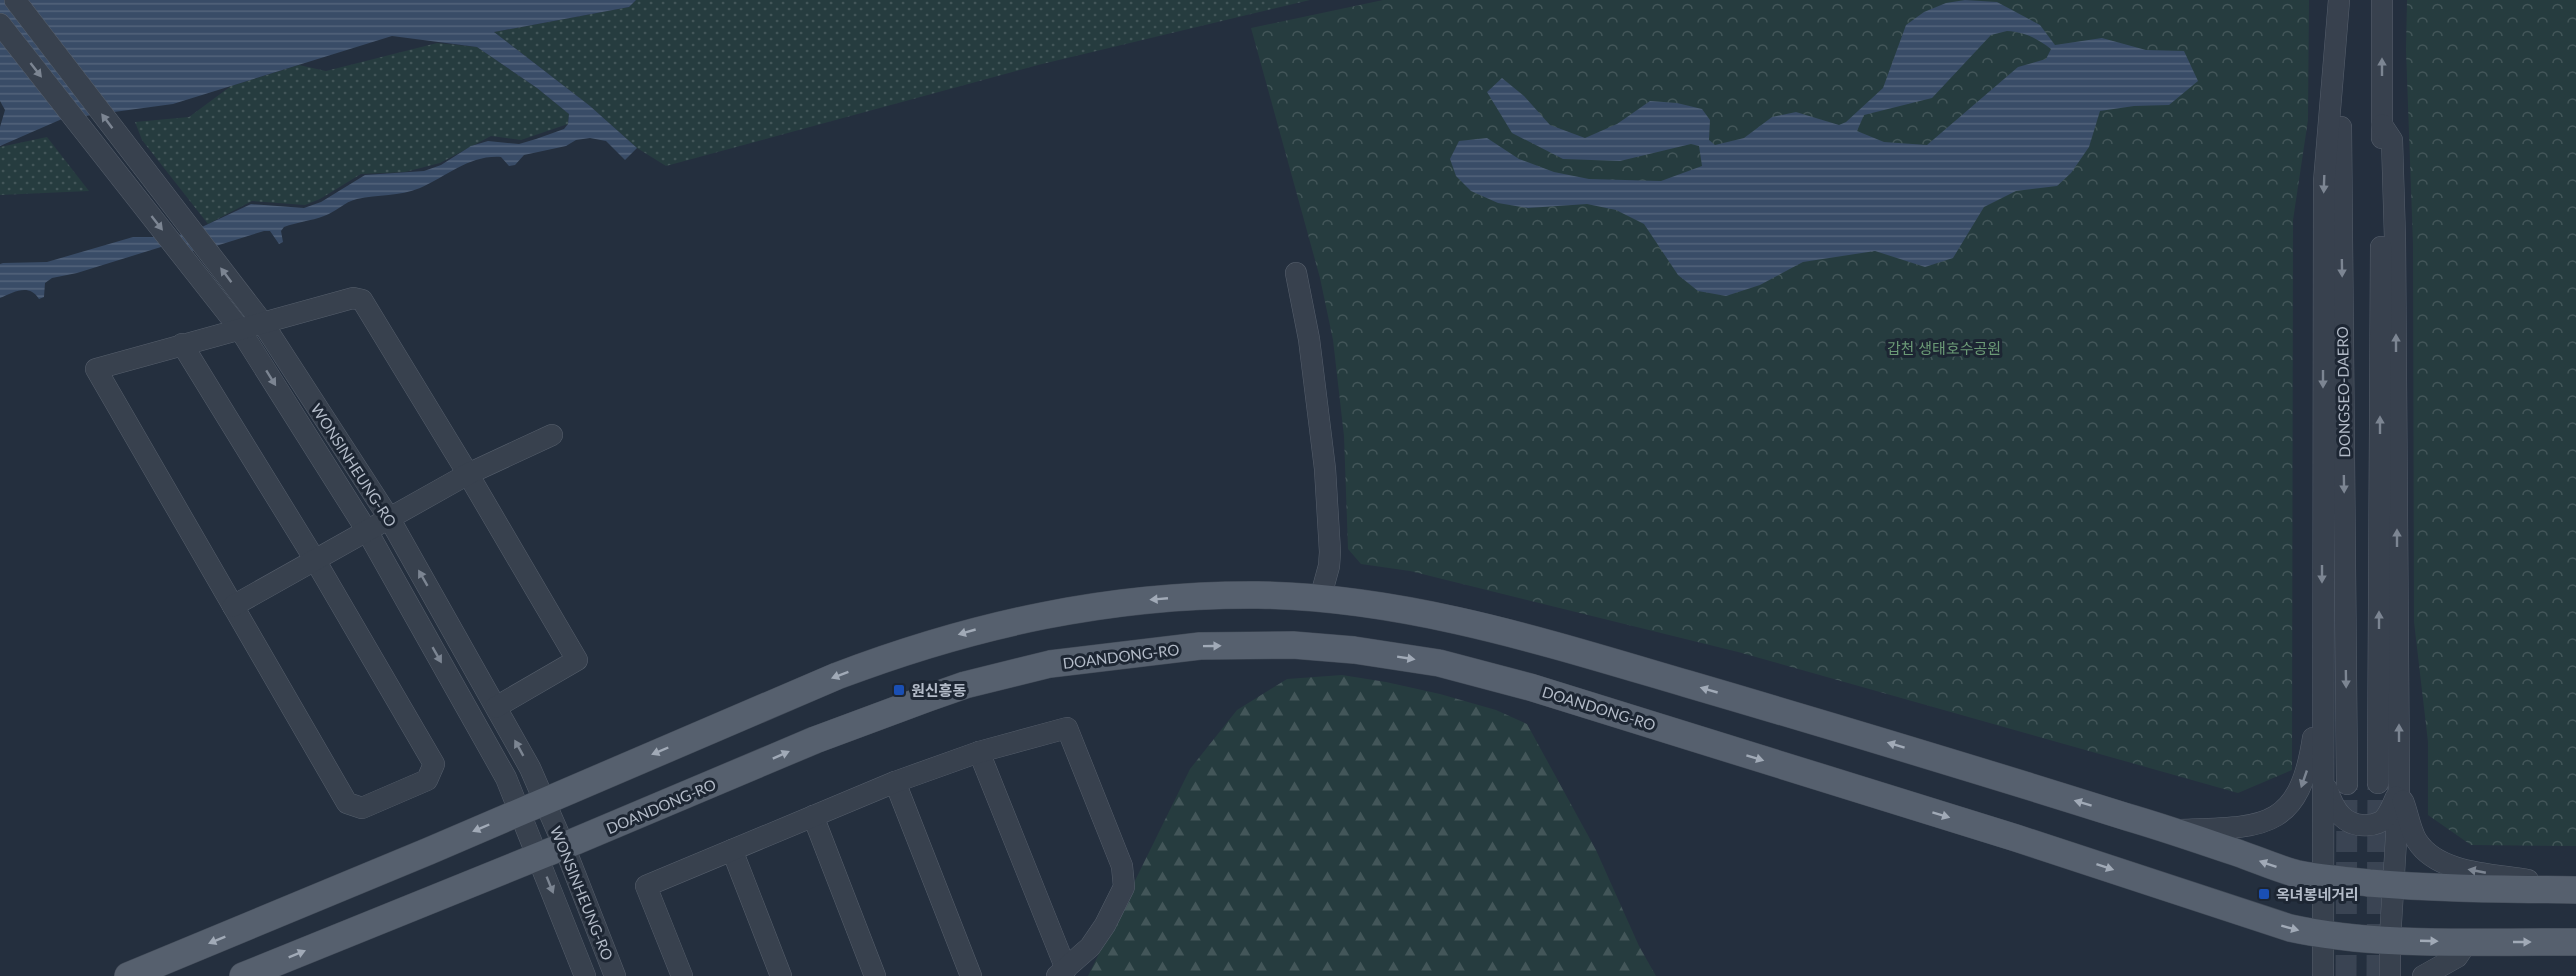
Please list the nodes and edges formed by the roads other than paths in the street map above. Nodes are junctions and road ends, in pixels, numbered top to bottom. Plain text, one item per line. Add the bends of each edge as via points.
1 (15, 0) edge
2 (2340, 0) edge
3 (2382, 0) edge
4 (0, 24) edge
5 (2334, 125) junction
6 (2382, 125) junction
7 (1296, 273) dead end
8 (262, 322) junction
9 (239, 328) junction
10 (182, 344) junction
11 (552, 435) dead end
12 (468, 474) junction
13 (389, 518) junction
14 (367, 531) junction
15 (315, 560) junction
16 (1320, 599) junction
17 (233, 606) junction
18 (2322, 681) junction
19 (496, 707) junction
20 (979, 752) junction
21 (2323, 778) junction
22 (895, 782) junction
23 (2378, 783) tunnel mouth
24 (2347, 784) tunnel mouth
25 (2399, 791) junction
26 (533, 806) junction
27 (813, 816) junction
28 (2171, 830) junction
29 (564, 846) junction
30 (732, 850) junction
31 (539, 856) junction
32 (2325, 879) junction
33 (2394, 885) junction
34 (2576, 889) edge
35 (2324, 936) junction
36 (2390, 939) junction
37 (2468, 941) junction
38 (2576, 942) edge
39 (1062, 973) edge
40 (128, 976) edge
41 (243, 976) edge
42 (585, 976) edge
43 (615, 976) edge
44 (682, 976) edge
45 (781, 976) edge
46 (875, 976) edge
47 (971, 976) edge
48 (2323, 976) edge
49 (2390, 976) edge
50 (2422, 976) edge

8 -> 1 street, WONSINHEUNG-RO
2 - 5 street
6 -> 3 street
4 -> 9 street, WONSINHEUNG-RO
5 -> 18 street via 2324,182
5 -> 24 street, DONGSEO-DAERO
23 -> 6 street
25 -> 6 street via 2395,239 2392,140
7 - 16 street via 1309,339 1325,469 1330,552
8 - 9 street
8 - 12 street via 353,298 362,300
8 - 13 street, WONSINHEUNG-RO
9 - 10 street
9 -> 14 street, WONSINHEUNG-RO
10 - 15 street
10 - 17 street via 96,369
11 - 12 street
12 - 13 street
12 - 19 street via 577,660
13 - 14 street
19 -> 13 street, WONSINHEUNG-RO
14 - 15 street
14 -> 26 street, WONSINHEUNG-RO via 506,778
15 - 17 street
15 - 17 street via 434,764 427,780 362,808 347,803
16 -> 26 main road via 1259,595 1128,602 993,625 921,645 837,676
28 -> 16 main road via 1557,646 1447,617
18 - 21 street
18 -> 28 street via 2310,758 2296,798 2260,824
26 -> 19 street, WONSINHEUNG-RO
20 - 22 street
20 - 39 street
20 - 39 street via 1067,728 1122,866 1124,887 1105,925 1090,947
21 - 25 street via 2336,811 2355,825 2384,820
21 - 32 street
22 - 27 street
22 - 47 street
25 - 33 street
34 -> 25 street via 2454,866 2425,852 2415,838
26 - 29 street, WONSINHEUNG-RO
26 - 31 street, WONSINHEUNG-RO
26 -> 40 main road
27 - 30 street
27 - 46 street
32 -> 28 main road via 2296,873
29 - 31 main road, DOANDONG-RO
29 -> 35 main road, DOANDONG-RO via 815,740 965,685 1050,664 1118,655 1200,646 1293,645 1439,663 1530,687
29 - 43 street, WONSINHEUNG-RO
30 - 44 street via 646,886
30 - 45 street
41 -> 31 main road, DOANDONG-RO
31 -> 42 street, WONSINHEUNG-RO
32 - 33 main road
32 - 35 street
33 - 34 main road
33 - 36 street
35 - 36 main road, DOANDONG-RO
35 - 48 street
36 -> 37 main road, DOANDONG-RO
36 - 49 street
37 -> 38 main road, DOANDONG-RO
37 - 50 street via 2457,957

